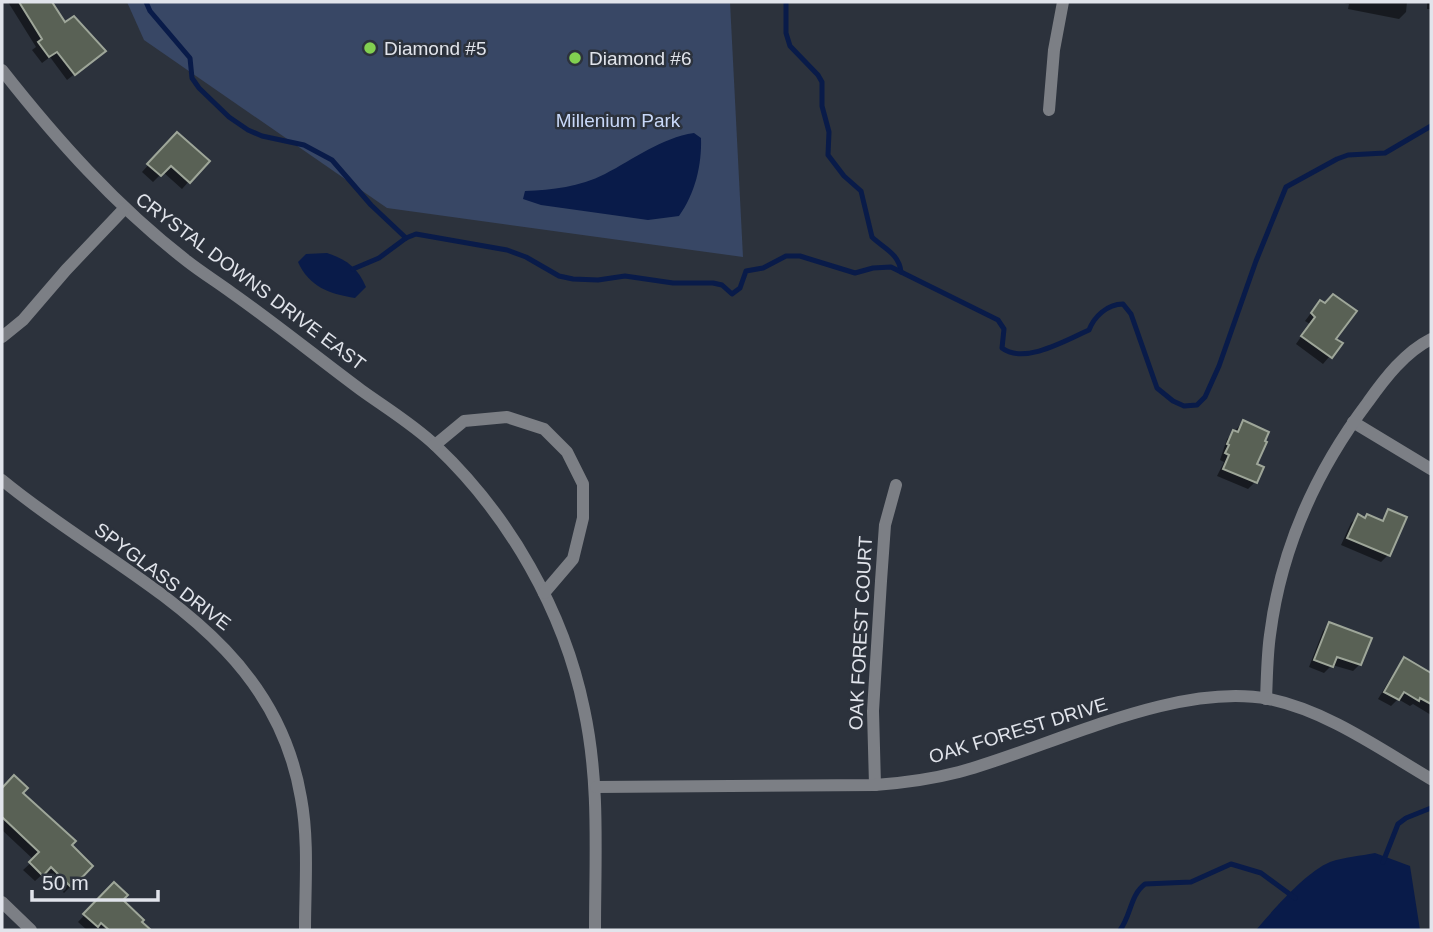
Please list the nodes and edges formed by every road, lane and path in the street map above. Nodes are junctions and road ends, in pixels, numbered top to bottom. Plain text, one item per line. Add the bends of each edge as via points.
1 (1063, 2) edge
2 (2, 70) edge
3 (1049, 110) dead end
4 (124, 209) junction
5 (2, 337) edge
6 (1431, 339) edge
7 (1353, 422) junction
8 (435, 445) junction
9 (1431, 470) edge
10 (2, 480) edge
11 (896, 485) dead end
12 (544, 593) junction
13 (1266, 699) junction
14 (1431, 779) edge
15 (875, 785) junction
16 (596, 788) junction
17 (2, 902) edge
18 (32, 930) edge
19 (305, 930) edge
20 (594, 930) edge

1 - 3 street
2 - 4 street, CRYSTAL DOWNS DRIVE EAST
4 - 5 street
4 - 8 street, CRYSTAL DOWNS DRIVE EAST via 188,262
6 - 7 street via 1384,379
7 - 9 street
7 - 13 street via 1317,480 1293,536 1270,635
8 - 12 street, CRYSTAL DOWNS DRIVE EAST via 493,512
8 - 12 street via 464,421 507,417 544,429 567,452 583,484 583,518 573,559
10 - 19 street, SPYGLASS DRIVE via 211,634 268,704 289,749 302,799
11 - 15 street, OAK FOREST COURT via 882,558 873,711
12 - 16 street, CRYSTAL DOWNS DRIVE EAST via 584,707
13 - 14 street, OAK FOREST DRIVE via 1330,720
13 - 15 street, OAK FOREST DRIVE via 1185,702 1140,712 960,772
15 - 16 street, OAK FOREST DRIVE
16 - 20 street, CRYSTAL DOWNS DRIVE EAST
17 - 18 street

